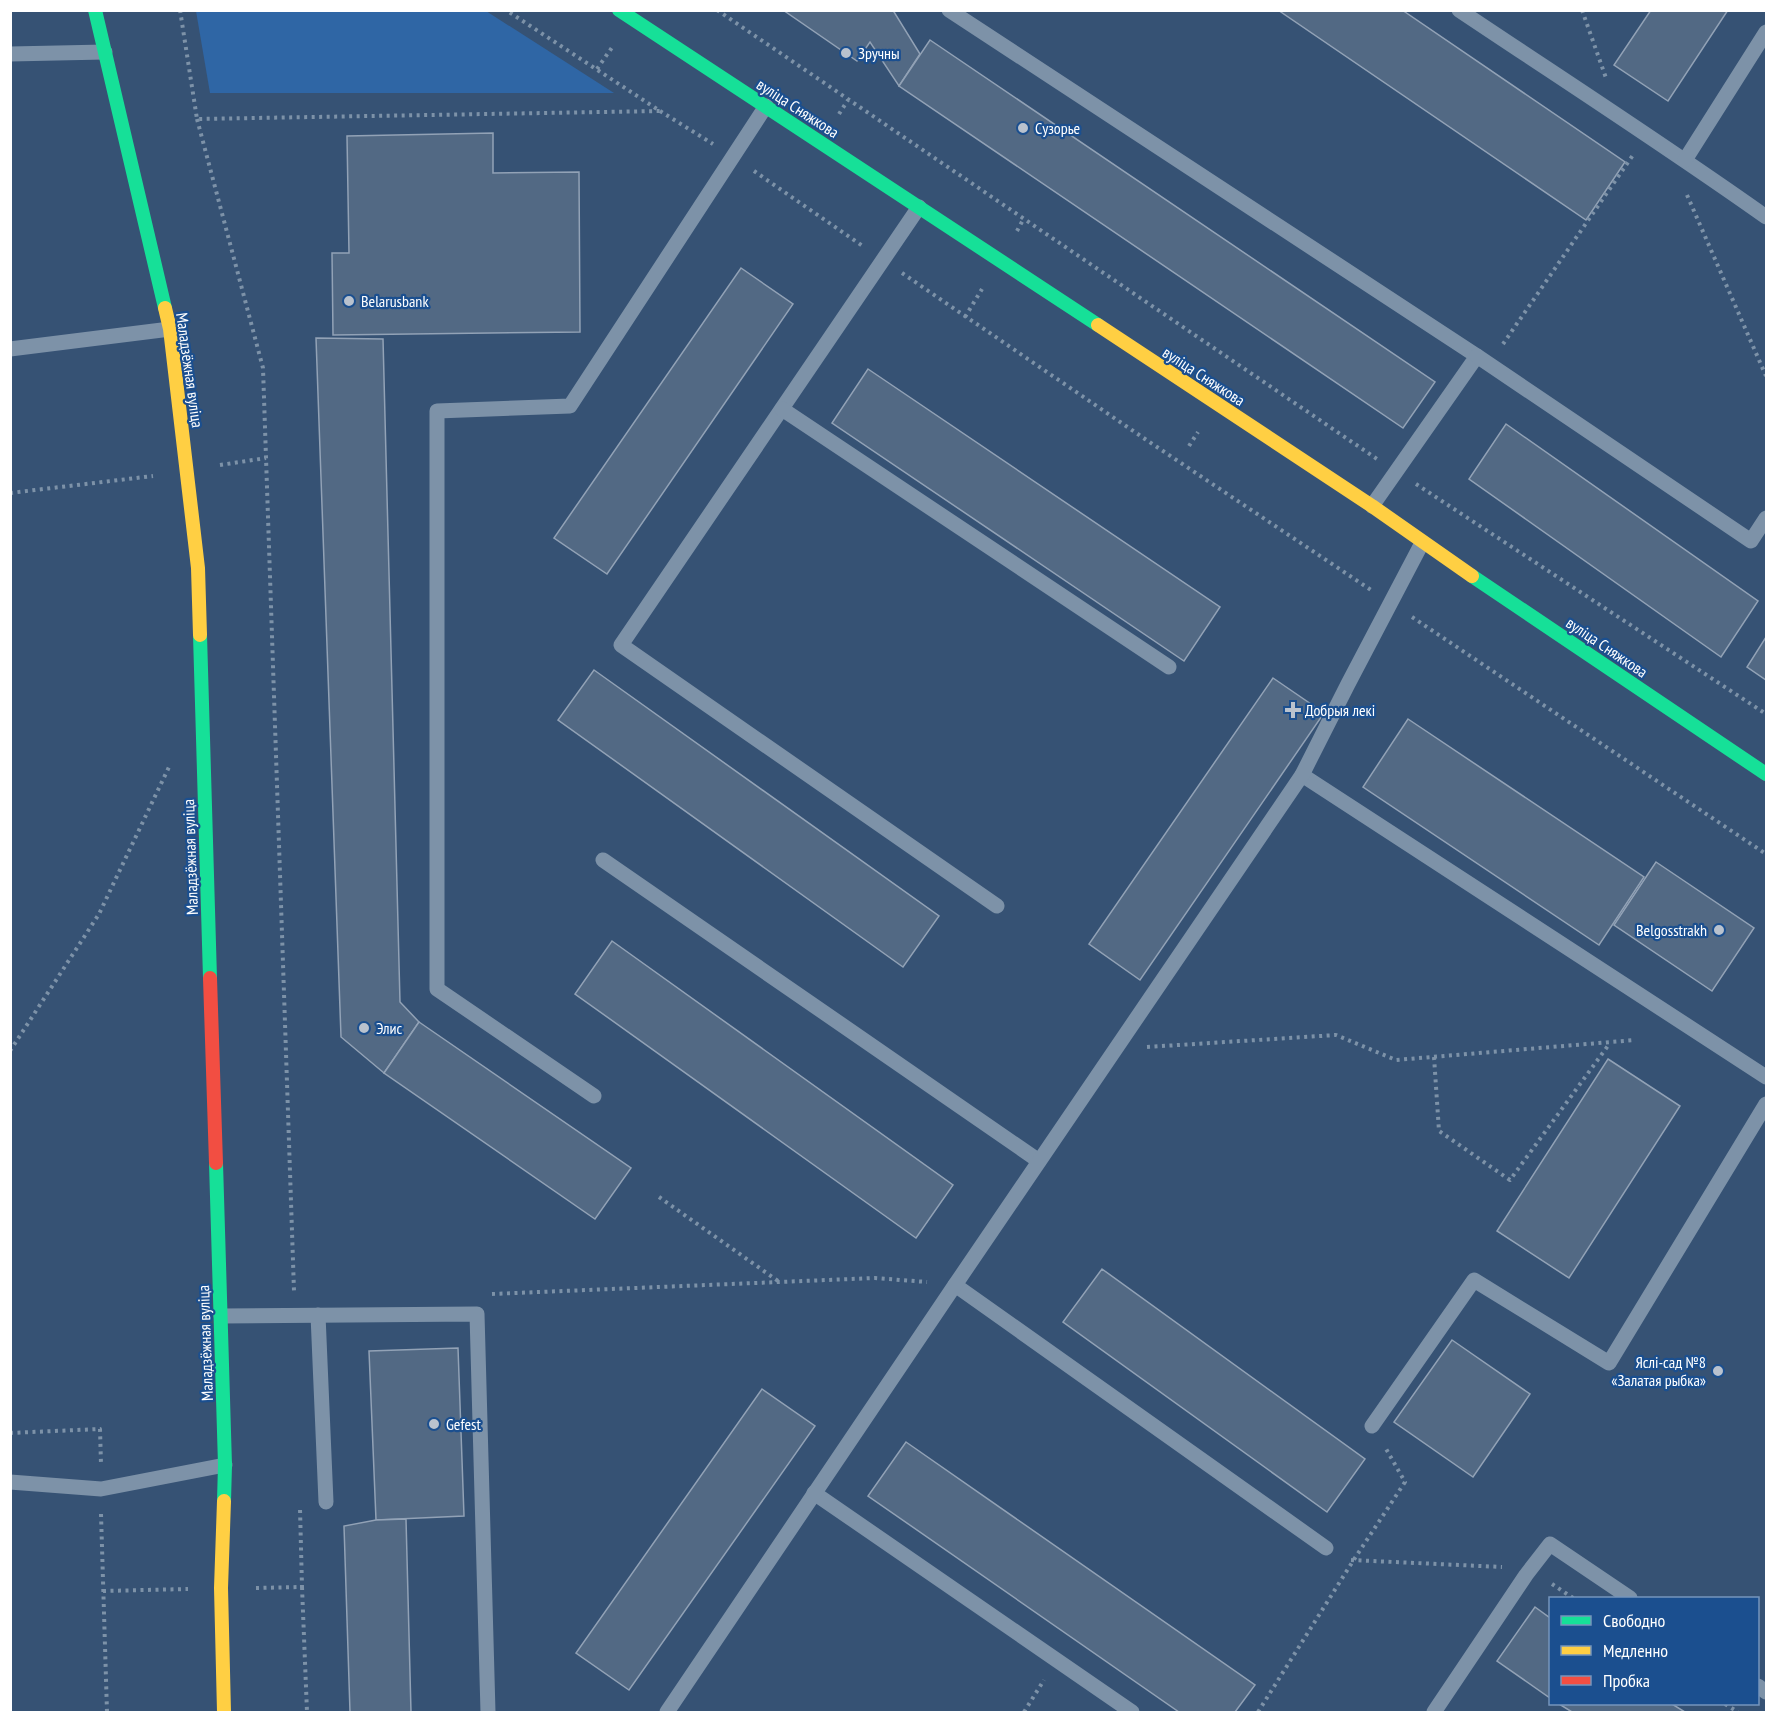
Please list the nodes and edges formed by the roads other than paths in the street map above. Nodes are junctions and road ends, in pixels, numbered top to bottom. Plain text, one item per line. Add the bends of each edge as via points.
1 (95, 10) edge
2 (619, 10) edge
3 (949, 10) edge
4 (1459, 10) edge
5 (1767, 32) edge
6 (105, 52) junction
7 (10, 54) edge
8 (766, 106) junction
9 (1685, 160) junction
10 (919, 207) junction
11 (1767, 217) edge
12 (170, 329) junction
13 (10, 349) edge
14 (1483, 360) junction
15 (782, 409) junction
16 (1372, 506) junction
17 (1767, 518) edge
18 (1422, 543) junction
19 (1169, 667) dead end
20 (1767, 774) edge
21 (1302, 775) junction
22 (603, 860) dead end
23 (997, 906) dead end
24 (1767, 1077) edge
25 (594, 1096) dead end
26 (1767, 1104) edge
27 (1039, 1161) junction
28 (955, 1284) junction
29 (318, 1315) junction
30 (221, 1316) junction
31 (1372, 1426) dead end
32 (225, 1465) junction
33 (10, 1482) edge
34 (814, 1493) junction
35 (326, 1502) dead end
36 (1326, 1548) road end
37 (1627, 1597) edge
38 (224, 1713) edge
39 (489, 1713) edge
40 (667, 1713) edge
41 (1132, 1713) edge
42 (1434, 1713) edge

1 - 6 street, Маладзёжная вуліца
2 - 8 street, вуліца Сняжкова
3 - 14 lane
4 - 9 lane
5 - 9 lane
6 - 7 lane
6 - 12 street, Маладзёжная вуліца
8 - 10 street, вуліца Сняжкова
8 - 25 lane via 570,406 437,411 437,989
9 - 11 lane
10 - 15 lane
10 - 16 street, вуліца Сняжкова
12 - 13 lane
12 - 30 street, Маладзёжная вуліца via 198,568
14 - 16 lane
14 - 17 lane via 1751,541
15 - 19 lane
15 - 23 lane via 621,645
16 - 18 street, вуліца Сняжкова
18 - 20 street, вуліца Сняжкова
18 - 21 lane
21 - 24 lane
21 - 27 lane
22 - 27 lane
26 - 31 lane via 1609,1364 1474,1280
27 - 28 lane
28 - 34 lane
28 - 36 lane
29 - 30 lane
29 - 35 lane
29 - 39 lane via 477,1314
30 - 32 street, Маладзёжная вуліца
32 - 33 lane via 101,1489
32 - 38 street, Маладзёжная вуліца via 221,1588
34 - 40 lane
34 - 41 lane
37 - 42 lane via 1550,1544

